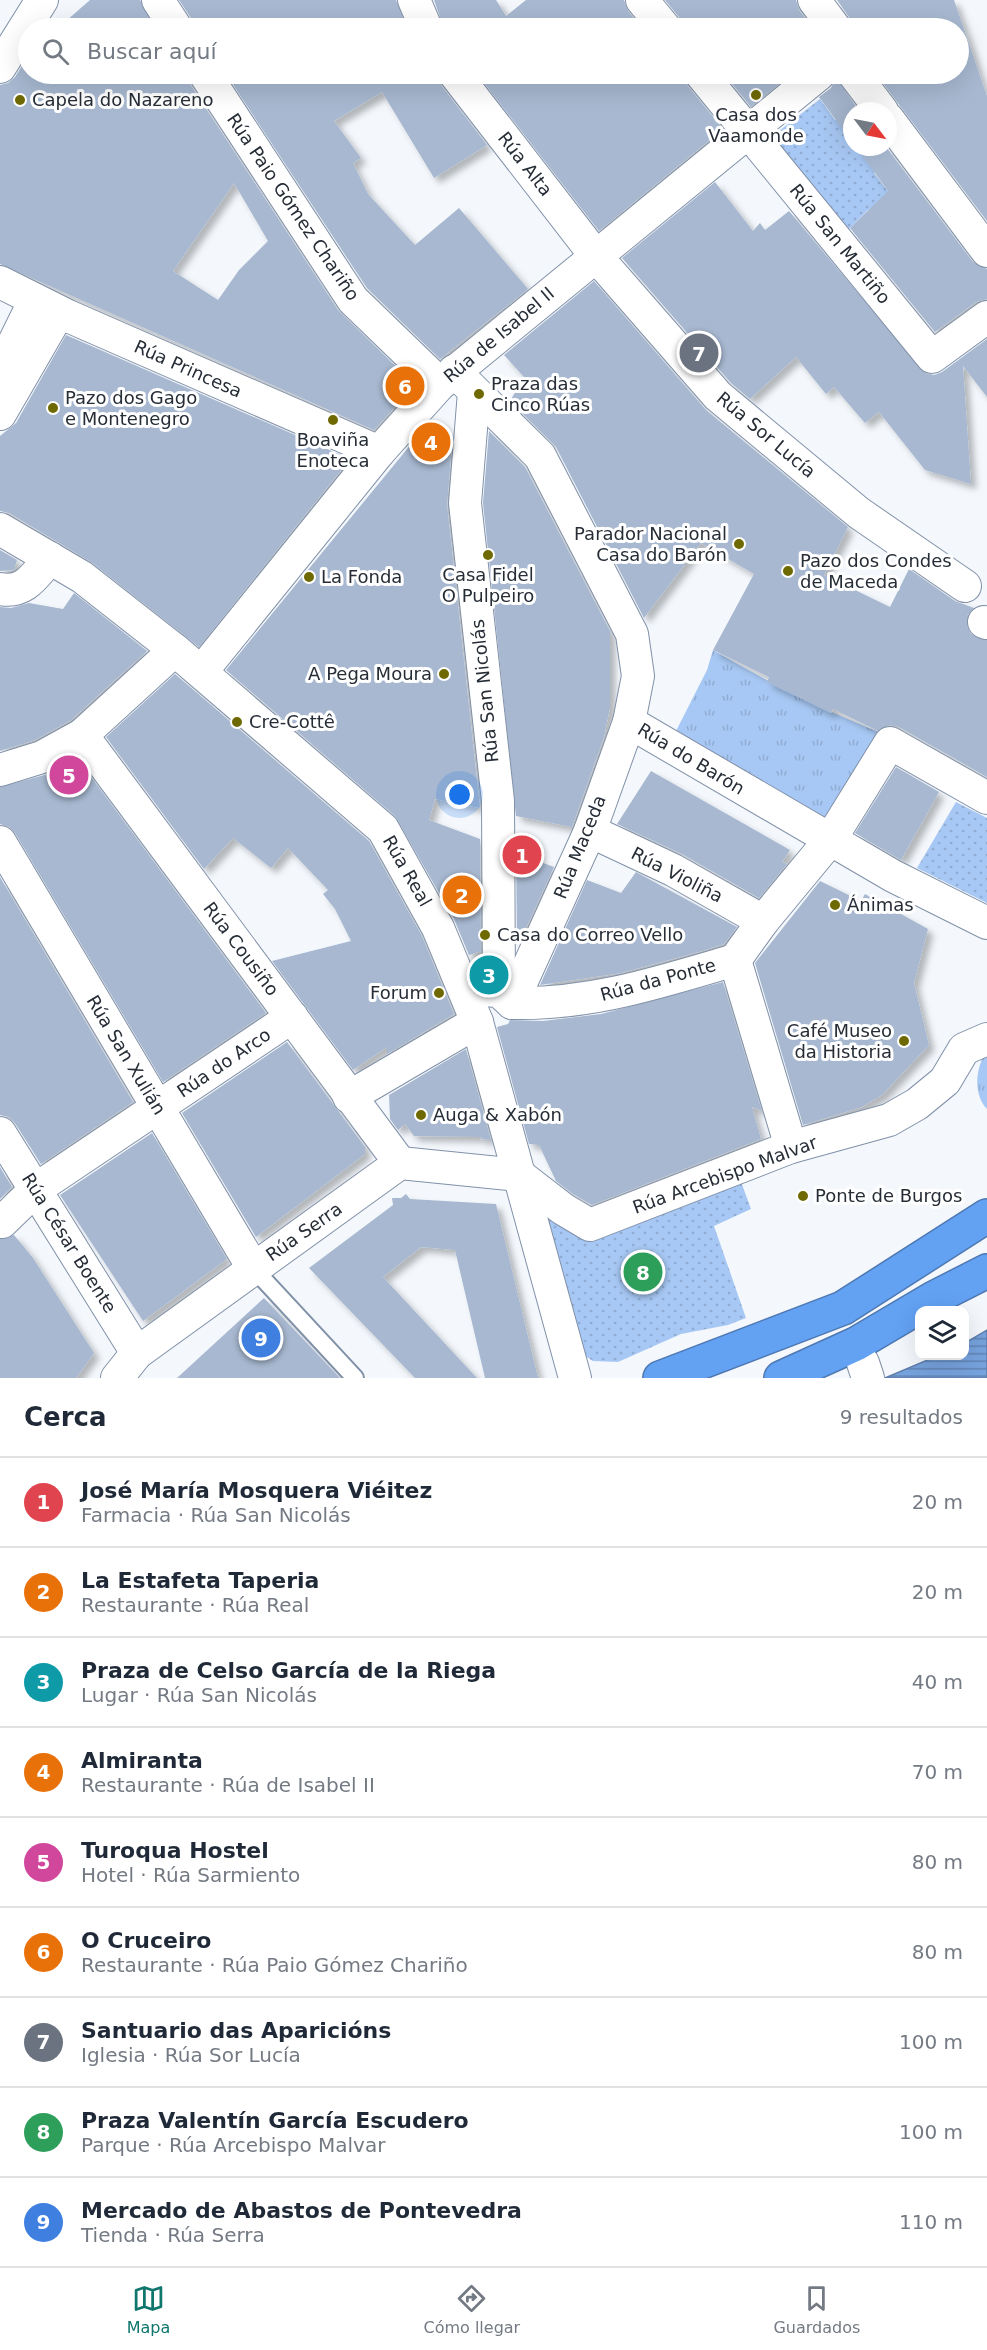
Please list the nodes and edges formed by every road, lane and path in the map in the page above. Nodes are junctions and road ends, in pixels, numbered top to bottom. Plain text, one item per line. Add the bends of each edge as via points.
1 (42, 0) edge
2 (158, 0) edge
3 (414, 0) edge
4 (642, 0) edge
5 (814, 0) edge
6 (31, 18) edge
7 (170, 18) edge
8 (422, 18) edge
9 (657, 18) edge
10 (828, 18) edge
11 (18, 38) edge
12 (0, 67) edge
13 (213, 84) edge
14 (463, 84) edge
15 (709, 84) edge
16 (807, 84) edge
17 (862, 84) edge
18 (875, 102) edge
19 (748, 131) junction
20 (897, 131) edge
21 (987, 251) edge
22 (595, 255) junction
23 (0, 282) edge
24 (47, 306) junction
25 (987, 317) edge
26 (0, 335) edge
27 (0, 371) edge
28 (456, 383) junction
29 (0, 414) edge
30 (379, 452) junction
31 (0, 529) edge
32 (50, 558) junction
33 (965, 586) dead end
34 (6, 590) edge
35 (175, 650) junction
36 (202, 671) junction
37 (629, 722) junction
38 (82, 735) junction
39 (0, 770) edge
40 (987, 798) edge
41 (590, 831) junction
42 (830, 840) junction
43 (0, 842) edge
44 (763, 921) junction
45 (987, 922) edge
46 (735, 960) junction
47 (464, 989) junction
48 (506, 997) junction
49 (292, 1017) junction
50 (477, 1022) junction
51 (987, 1039) edge
52 (349, 1097) junction
53 (157, 1108) junction
54 (0, 1133) edge
55 (791, 1147) junction
56 (400, 1163) junction
57 (519, 1175) junction
58 (36, 1189) junction
59 (987, 1216) edge
60 (2, 1222) dead end
61 (253, 1268) junction
62 (987, 1271) edge
63 (137, 1353) junction
64 (117, 1378) edge
65 (355, 1378) edge
66 (575, 1378) edge
67 (660, 1378) edge
68 (781, 1378) edge

1 - 6 street
2 - 7 street
3 - 8 street
4 - 9 street
5 - 10 street
11 - 12 street
13 - 28 street, Rúa Paio Gómez Chariño via 353,300
14 - 22 street, Rúa Alta
15 - 19 street, Rúa San Martiño
16 - 19 street, Rúa de Isabel II
17 - 18 street
19 - 22 street, Rúa de Isabel II
19 - 25 street, Rúa San Martiño via 932,357
20 - 21 street
22 - 28 street, Rúa de Isabel II
22 - 33 street, Rúa Sor Lucía via 718,396 859,513
23 - 24 street, Rúa Princesa
24 - 26 street
24 - 27 street
24 - 29 street
24 - 30 street, Rúa Princesa
28 - 30 street, Rúa de Isabel II
28 - 37 street, Rúa do Barón via 540,456 632,634 638,676
28 - 48 street, Rúa San Nicolás via 465,503 498,801
30 - 36 street, Rúa de Isabel II
31 - 32 street, Rúa Real
32 - 34 street via 23,588
32 - 35 street, Rúa Real
35 - 36 street, Rúa Real
35 - 38 street
36 - 47 street, Rúa Real via 383,829 438,928
37 - 41 street, Rúa Maceda
37 - 42 street, Rúa do Barón
38 - 39 street via 42,757
38 - 49 street, Rúa Cousiño
40 - 42 street via 890,743
41 - 44 street, Rúa Violiña via 672,870
41 - 48 street, Rúa Maceda
42 - 44 street
42 - 45 street, Rúa do Barón
43 - 53 street, Rúa San Xulián
44 - 46 street
46 - 48 street, Rúa da Ponte via 614,995 536,1004
46 - 55 street, Rúa da Ponte
47 - 48 street, Rúa da Ponte
47 - 50 street, Rúa Real
49 - 52 street, Rúa Cousiño
49 - 53 street, Rúa do Arco
50 - 52 street
50 - 57 street, Rúa Real
51 - 55 street, Rúa Arcebispo Malvar via 964,1049 945,1081 889,1120
52 - 56 street, Rúa Cousiño
53 - 58 street, Rúa do Arco
53 - 61 street, Rúa San Xulián
54 - 58 street, Rúa César Boente
55 - 57 street, Rúa Arcebispo Malvar via 590,1226
56 - 57 street
56 - 61 street, Rúa Serra
57 - 66 street, Rúa Real
58 - 60 street, Rúa do Arco
58 - 63 street, Rúa César Boente
59 - 67 highway via 843,1308
61 - 63 street, Rúa Serra
61 - 65 lane
62 - 68 highway via 856,1344
63 - 64 street, Rúa Serra

